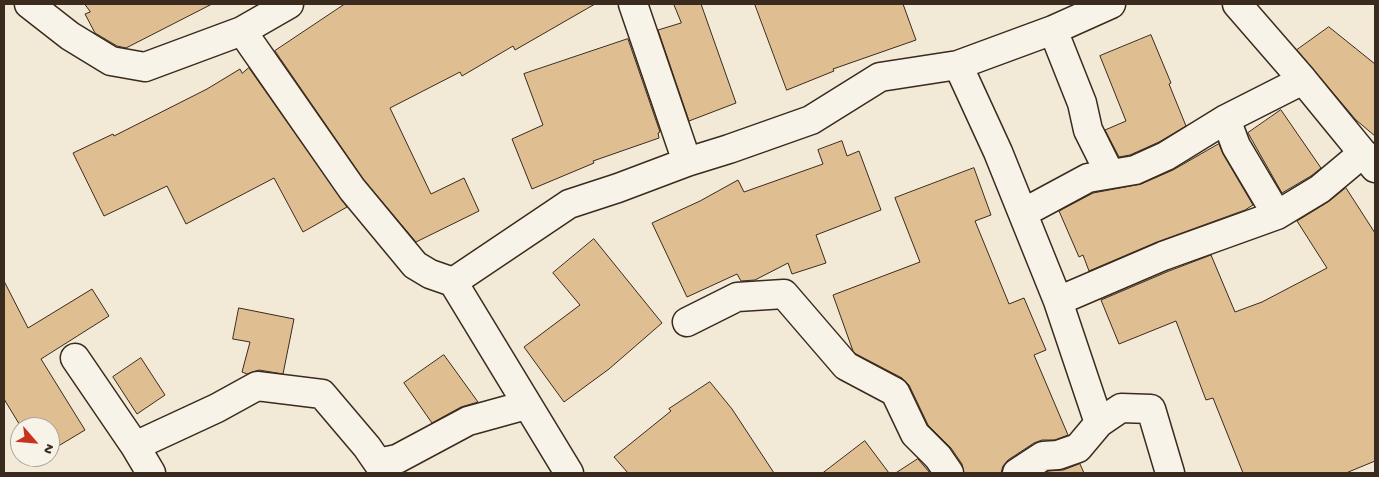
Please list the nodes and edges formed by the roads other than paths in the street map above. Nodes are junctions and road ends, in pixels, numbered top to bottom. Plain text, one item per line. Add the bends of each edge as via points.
1 (29, 4) edge
2 (289, 4) edge
3 (633, 4) edge
4 (1111, 4) edge
5 (1236, 4) edge
6 (1053, 30) junction
7 (242, 31) junction
8 (958, 64) junction
9 (1303, 80) junction
10 (1226, 119) junction
11 (1369, 161) edge
12 (686, 162) junction
13 (1110, 174) junction
14 (1023, 213) junction
15 (1277, 215) junction
16 (453, 282) junction
17 (1058, 301) junction
18 (687, 322) dead end
19 (75, 358) dead end
20 (526, 405) junction
21 (1099, 423) junction
22 (135, 446) junction
23 (151, 473) edge
24 (570, 473) edge
25 (948, 473) edge
26 (1017, 473) edge
27 (1170, 473) edge

1 - 7 street via 70,36 111,61 145,67
2 - 7 street
3 - 12 street
4 - 6 street
5 - 9 street
6 - 8 street
6 - 13 street via 1082,104 1088,130
7 - 16 street via 352,189 415,265
8 - 12 street via 880,77 811,120
8 - 14 street
9 - 10 street
9 - 11 street
10 - 13 street via 1166,156 1136,170
10 - 15 street via 1236,146
11 - 15 street
12 - 16 street via 569,204
13 - 14 street via 1088,178
14 - 17 street
15 - 17 street via 1164,256
16 - 20 street
17 - 21 street
18 - 25 street via 737,297 784,294 846,366 895,392 916,434
19 - 22 street
20 - 22 street via 468,421 397,458 378,463 322,394 257,386
20 - 24 street
21 - 26 street via 1078,448 1043,456
21 - 27 street via 1121,408 1151,409
22 - 23 street

